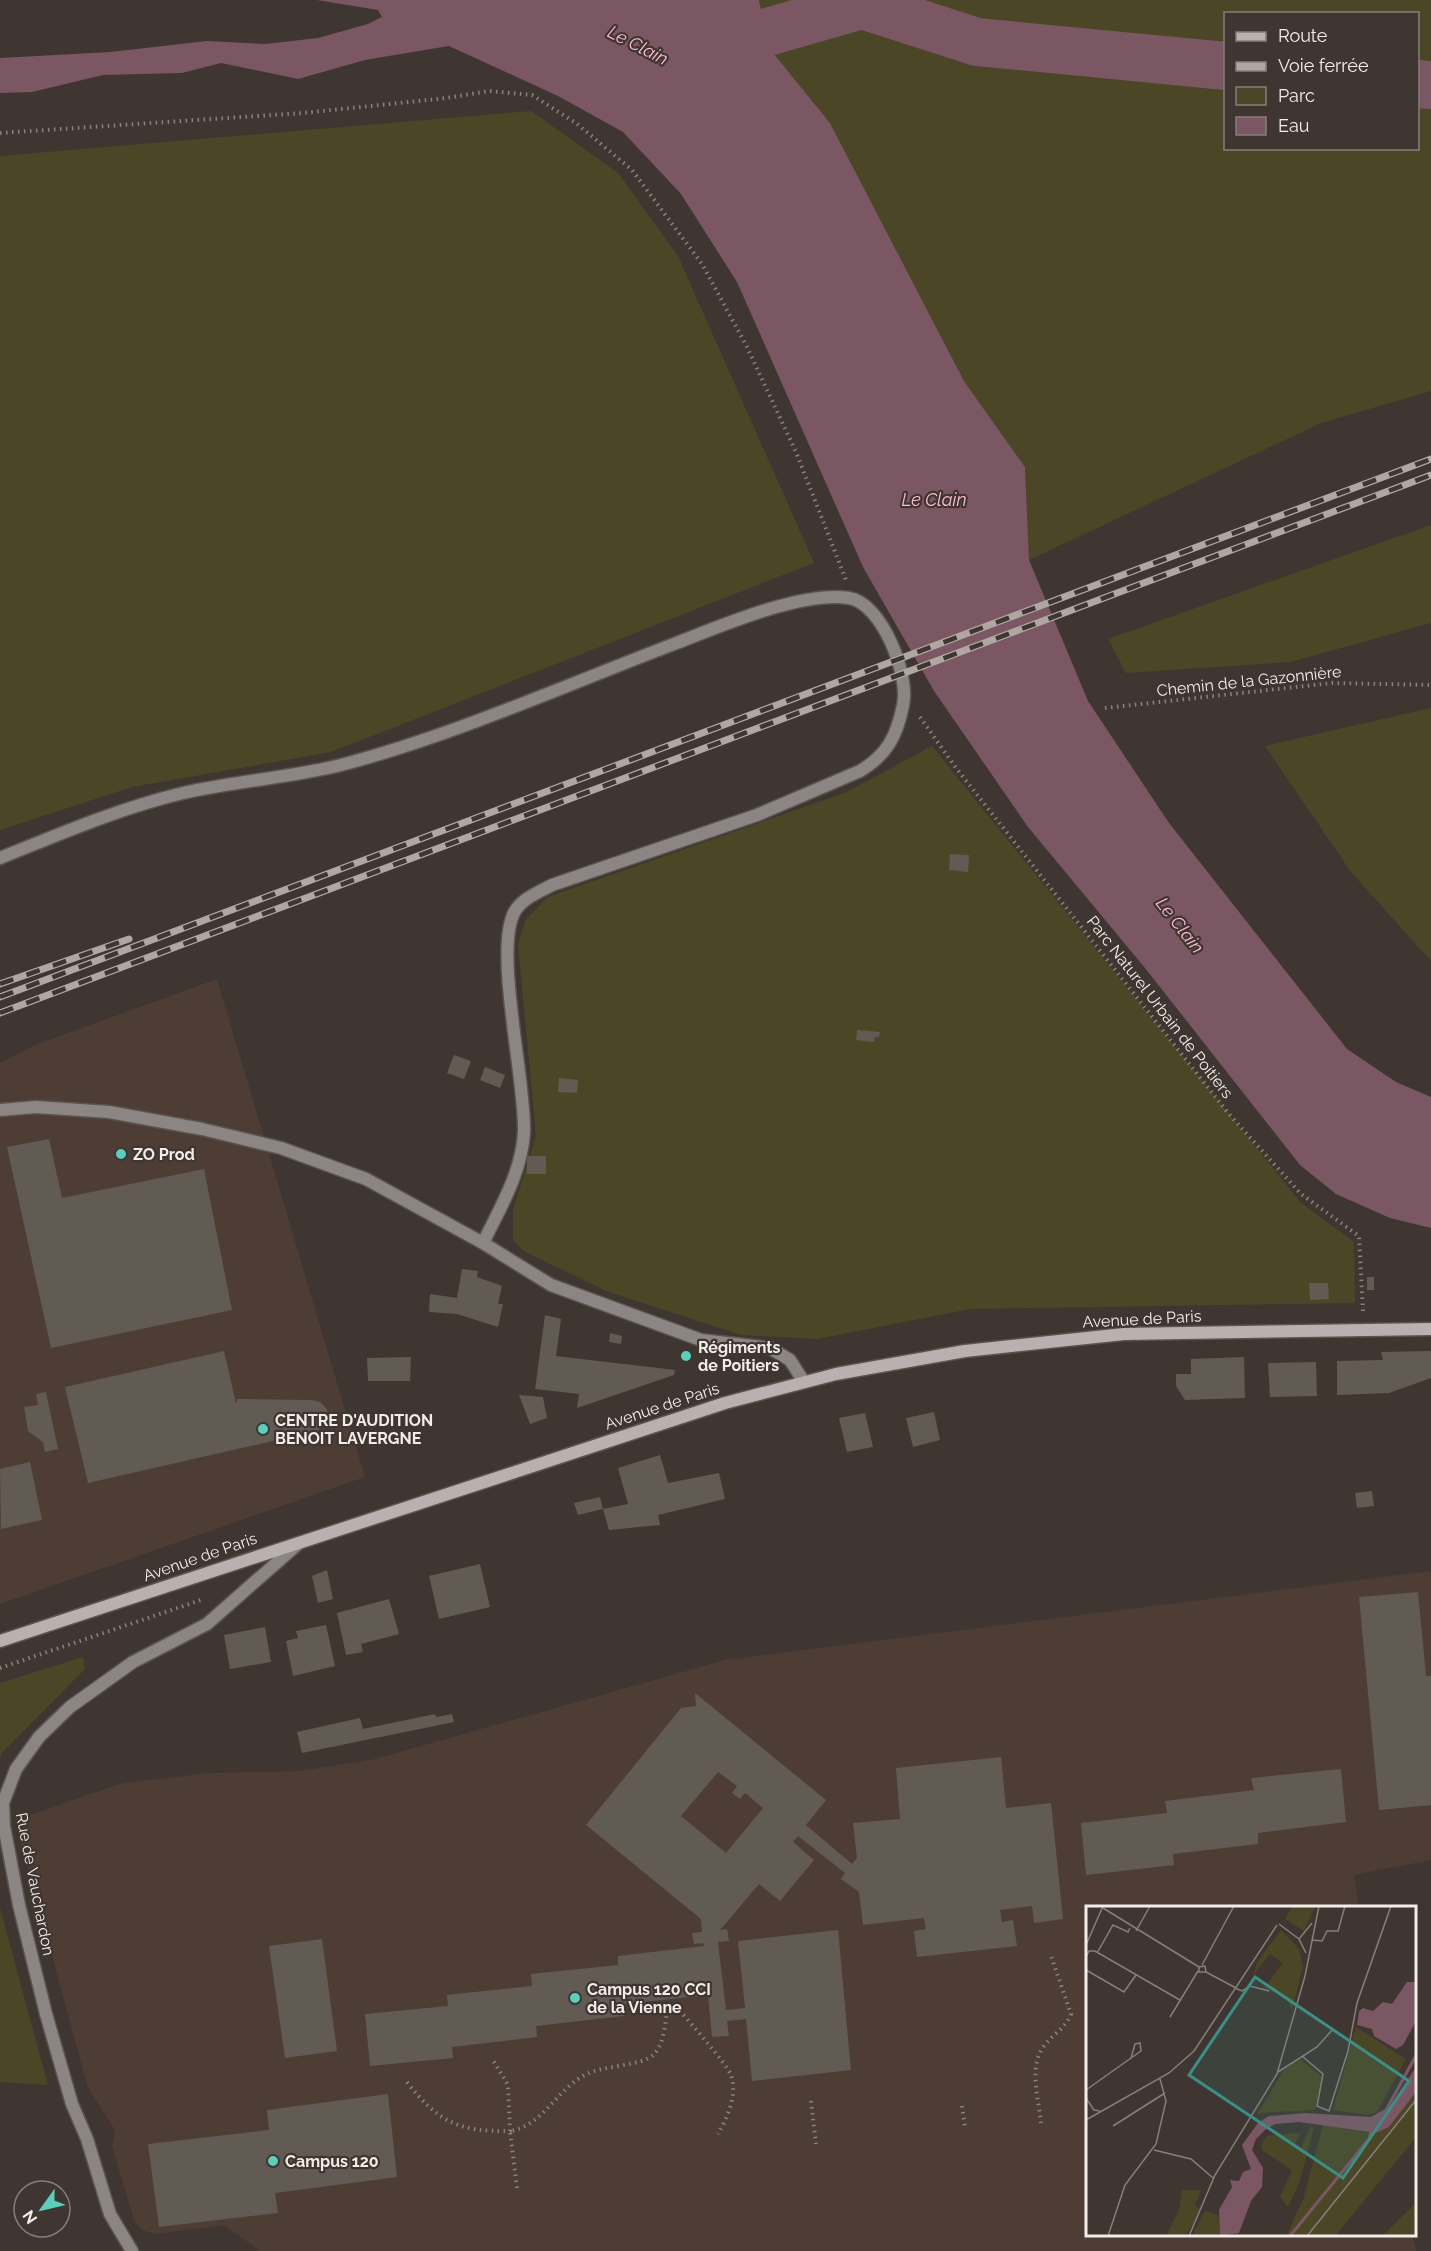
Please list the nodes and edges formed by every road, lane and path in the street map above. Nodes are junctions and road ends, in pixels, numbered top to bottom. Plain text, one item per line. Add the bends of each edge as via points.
1 (0, 133) edge
2 (852, 598) junction
3 (1431, 685) edge
4 (905, 698) junction
5 (1106, 708) dead end
6 (0, 858) edge
7 (0, 1110) edge
8 (483, 1243) junction
9 (1431, 1329) edge
10 (1363, 1330) junction
11 (804, 1382) junction
12 (302, 1540) junction
13 (206, 1599) dead end
14 (0, 1641) edge
15 (0, 1668) edge
16 (1051, 1956) dead end
17 (493, 2060) dead end
18 (407, 2082) dead end
19 (811, 2101) dead end
20 (962, 2106) dead end
21 (1041, 2123) dead end
22 (965, 2127) dead end
23 (510, 2131) junction
24 (718, 2134) dead end
25 (816, 2144) dead end
26 (517, 2188) dead end
27 (132, 2251) edge

1 - 2 path via 303,113 489,91 532,95 576,123 632,170 702,264 746,345 796,452
2 - 4 street via 864,605 889,639 904,682
2 - 6 street via 831,597 750,615 472,720 343,764 150,802
3 - 5 path, Chemin de la Gazonnière via 1332,683
4 - 8 street via 891,743 884,754 860,771 757,815 552,885 515,911 507,947 524,1134 515,1174
4 - 10 path, Parc Naturel Urbain de Poitiers via 1228,1113 1301,1194 1359,1236
7 - 8 street via 36,1107 109,1112 281,1148 366,1179
8 - 11 street via 551,1285 638,1318 701,1340 770,1348 790,1360
9 - 10 main road, Avenue de Paris
10 - 11 main road, Avenue de Paris via 1124,1334 965,1351
11 - 12 main road, Avenue de Paris via 725,1403
12 - 14 main road, Avenue de Paris
12 - 27 street, Rue de Vauchardon via 207,1624 133,1662 70,1707 39,1737 16,1769 3,1803 19,1905 46,2014 110,2214
13 - 15 path
16 - 21 path via 1071,2014 1067,2025 1039,2054 1035,2070
17 - 23 path via 508,2085
18 - 23 path via 426,2106 452,2124
19 - 25 path
20 - 22 path
23 - 24 path via 526,2128 585,2074 649,2059 659,2047 668,2012 681,2012 731,2075 730,2106
23 - 26 path

